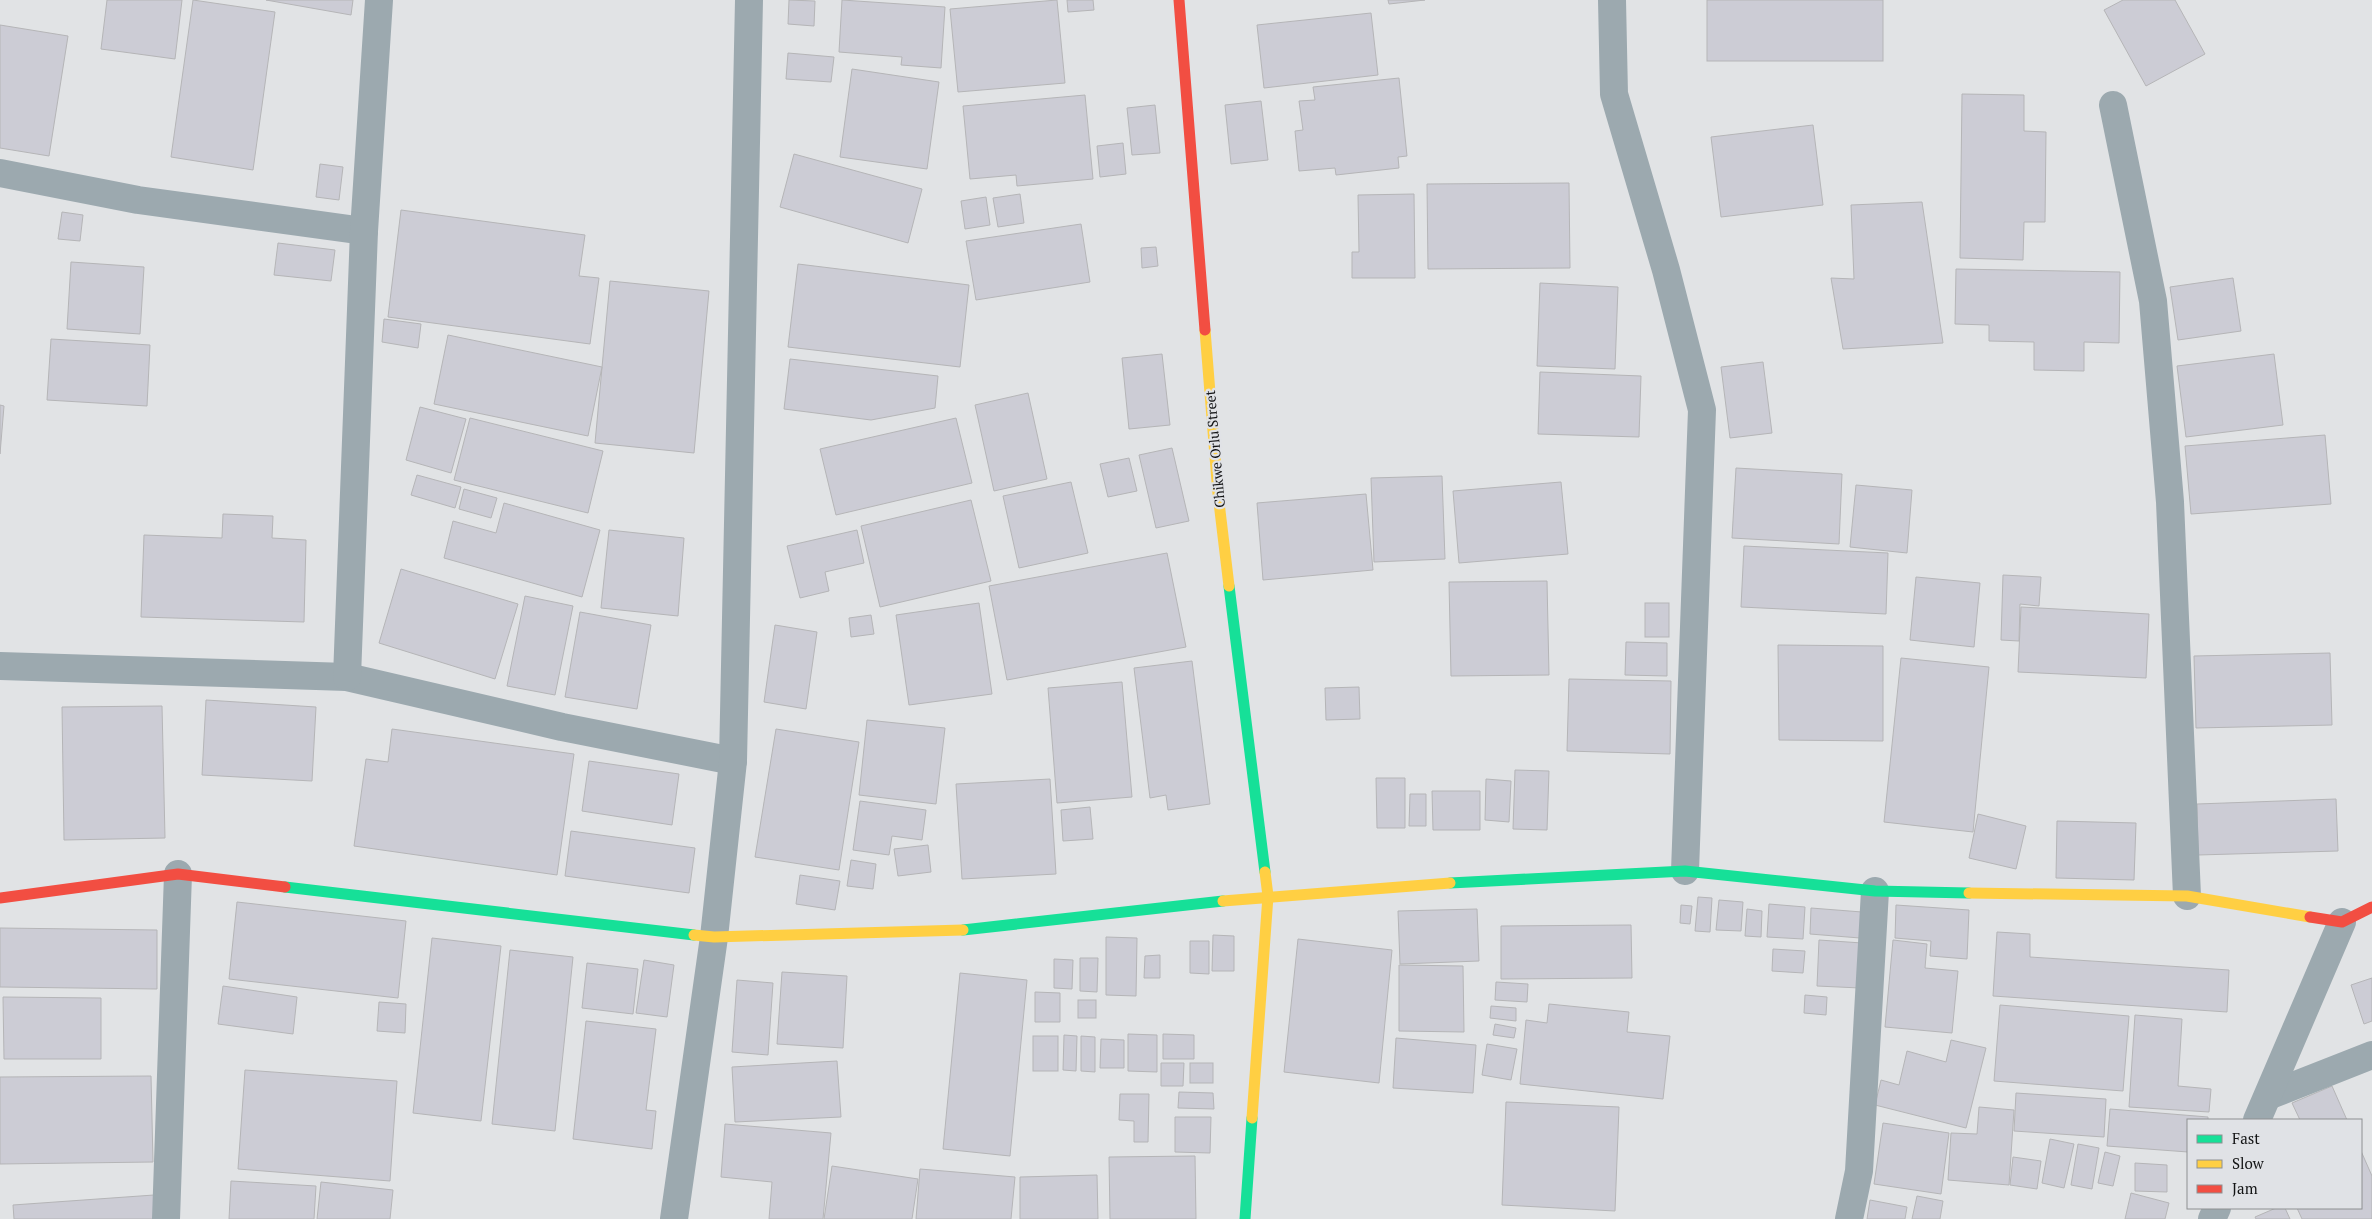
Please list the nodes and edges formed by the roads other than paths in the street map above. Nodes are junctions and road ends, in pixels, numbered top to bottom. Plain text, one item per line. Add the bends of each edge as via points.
1 (379, 0) edge
2 (749, 0) edge
3 (1179, 0) edge
4 (1612, 0) edge
5 (2114, 105) dead end
6 (0, 173) edge
7 (364, 231) junction
8 (0, 666) edge
9 (347, 677) junction
10 (733, 761) junction
11 (1685, 870) junction
12 (178, 874) junction
13 (1875, 891) junction
14 (1268, 896) junction
15 (2187, 896) junction
16 (0, 898) edge
17 (2372, 907) edge
18 (2342, 922) junction
19 (714, 937) junction
20 (2372, 1055) edge
21 (2263, 1108) edge
22 (166, 1219) edge
23 (674, 1219) edge
24 (1245, 1219) edge
25 (1849, 1219) edge

1 - 7 street
2 - 10 street
3 - 14 street, Chikwe Orlu Street via 1218,494
4 - 11 street via 1614,94 1666,270 1702,410
5 - 15 street via 2153,301 2170,502
6 - 7 street via 138,200
7 - 9 street
8 - 9 street
9 - 10 street via 562,727
10 - 19 street
11 - 13 street
11 - 14 street
12 - 16 street
12 - 19 street
12 - 22 street
13 - 15 street
13 - 25 street via 1859,1170
14 - 19 street via 982,929
14 - 24 street, Chikwe Orlu Street
15 - 18 street
17 - 18 street
18 - 21 street
19 - 23 street
20 - 21 street

